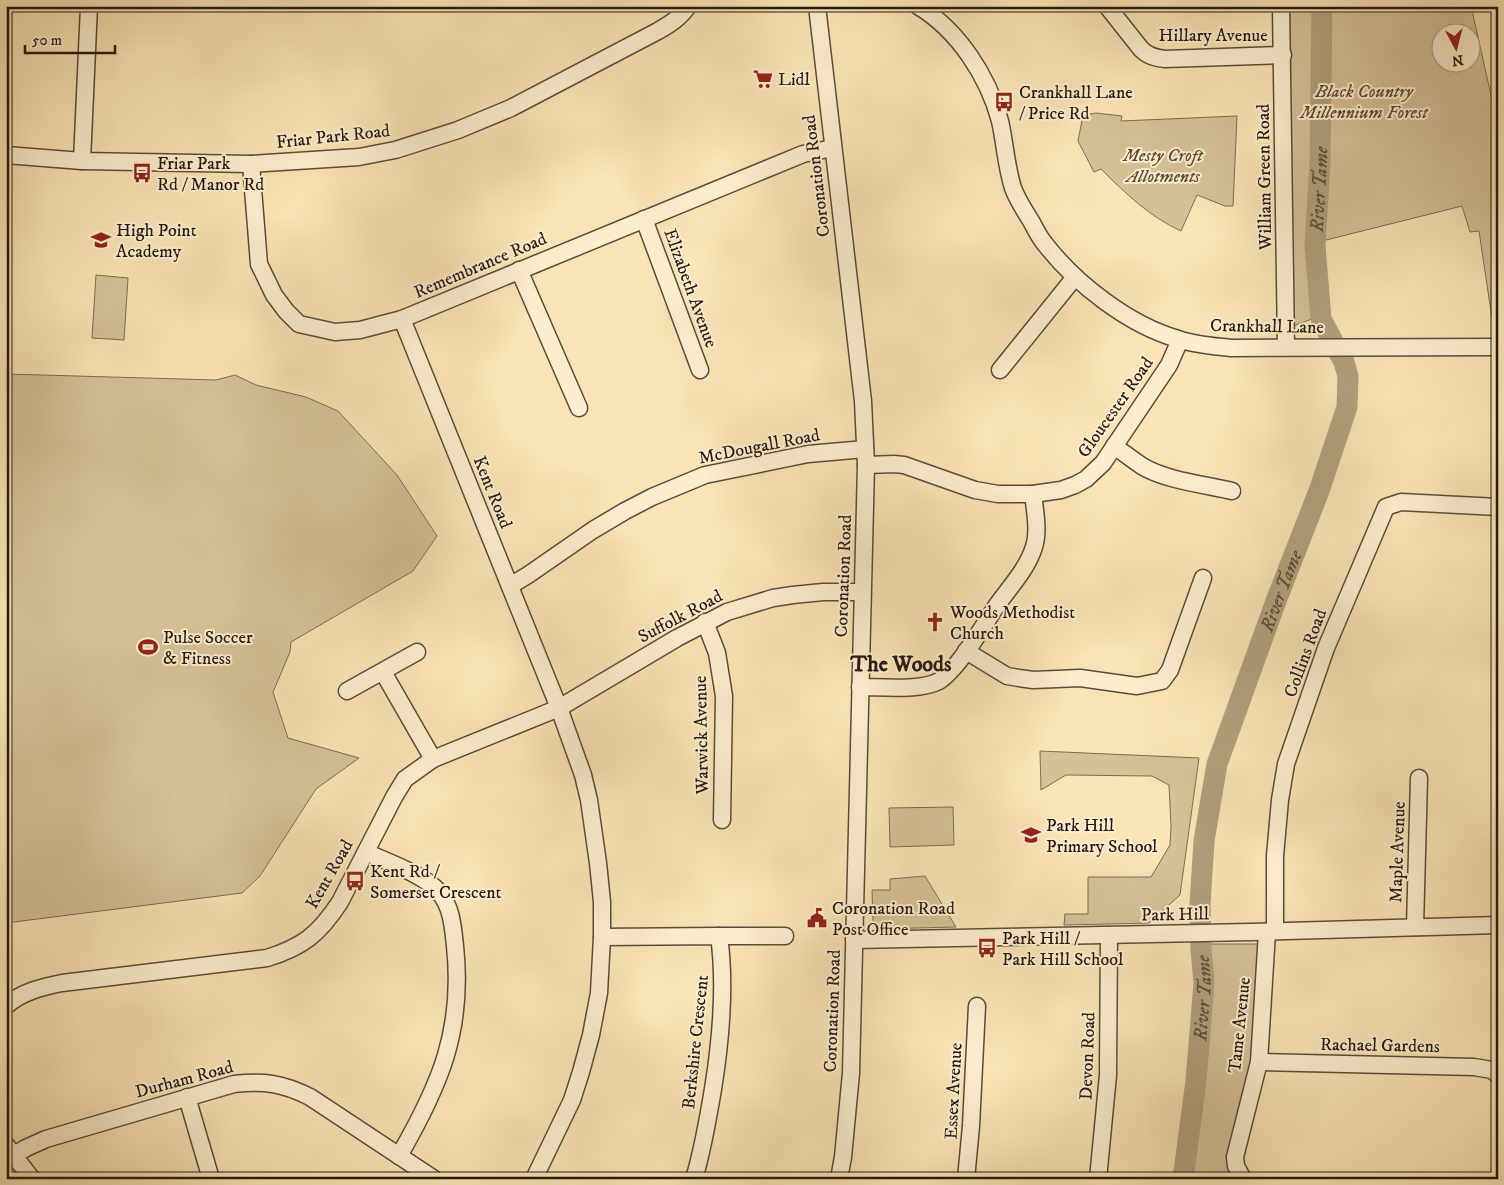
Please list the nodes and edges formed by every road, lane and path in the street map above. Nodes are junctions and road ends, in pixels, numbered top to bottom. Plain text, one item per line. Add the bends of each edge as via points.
1 (89, 6) edge
2 (688, 6) edge
3 (817, 6) edge
4 (918, 6) edge
5 (1107, 6) edge
6 (1281, 6) edge
7 (1283, 55) junction
8 (833, 148) junction
9 (6, 155) edge
10 (82, 161) junction
11 (251, 164) junction
12 (644, 219) junction
13 (519, 270) junction
14 (1075, 277) junction
15 (402, 319) junction
16 (1180, 340) junction
17 (1286, 347) junction
18 (1498, 347) edge
19 (700, 370) dead end
20 (1000, 370) dead end
21 (579, 408) dead end
22 (1114, 446) junction
23 (866, 457) junction
24 (1232, 491) dead end
25 (1033, 494) junction
26 (1498, 507) edge
27 (1203, 578) dead end
28 (510, 586) junction
29 (862, 592) junction
30 (705, 622) junction
31 (966, 651) junction
32 (417, 652) dead end
33 (383, 672) junction
34 (860, 687) junction
35 (347, 691) dead end
36 (559, 708) junction
37 (433, 759) junction
38 (1419, 778) dead end
39 (722, 820) dead end
40 (366, 852) junction
41 (1498, 925) edge
42 (1415, 927) junction
43 (1271, 931) junction
44 (1109, 935) junction
45 (719, 936) junction
46 (785, 936) dead end
47 (602, 937) junction
48 (854, 940) junction
49 (6, 1006) edge
50 (977, 1006) dead end
51 (1259, 1062) junction
52 (1498, 1076) edge
53 (187, 1097) junction
54 (10, 1150) edge
55 (398, 1156) junction
56 (32, 1179) edge
57 (211, 1179) edge
58 (434, 1179) edge
59 (534, 1179) edge
60 (694, 1179) edge
61 (839, 1179) edge
62 (966, 1179) edge
63 (1098, 1179) edge
64 (1243, 1179) edge

1 - 10 street
2 - 11 street, Friar Park Road via 672,23 658,31 511,108 458,130 395,150 358,157
3 - 8 street, Coronation Road
4 - 14 street, Crankhall Lane via 949,31 979,72 1000,121 1010,176 1018,197 1044,243
5 - 7 street, Hillary Avenue via 1140,49 1155,58
6 - 7 street, William Green Road
7 - 17 street, William Green Road
8 - 12 street, Remembrance Road via 803,154
8 - 23 street, Coronation Road
9 - 10 street, Friar Park Road
10 - 11 street, Friar Park Road
11 - 15 street, Remembrance Road via 259,264 286,311 299,324 335,332 360,330
12 - 13 street, Remembrance Road
12 - 19 street, Elizabeth Avenue
13 - 15 street, Remembrance Road
13 - 21 street
14 - 16 street, Crankhall Lane via 1118,310 1149,328
14 - 20 street
15 - 28 street, Kent Road
16 - 17 street, Crankhall Lane via 1231,348
16 - 22 street, Gloucester Road via 1168,365
17 - 18 street, Crankhall Lane
22 - 24 street via 1154,472
22 - 25 street, Gloucester Road via 1086,479 1061,490
23 - 25 street, Gloucester Road via 904,465 975,490
23 - 28 street, McDougall Road via 808,454 705,475 625,511
23 - 29 street, Coronation Road
25 - 31 street via 1036,536 1030,556
26 - 43 street, Collins Road via 1401,502 1386,507 1326,648 1286,764 1280,800
27 - 31 street via 1170,670 1162,681 1137,686 1080,678 1018,678 1007,676
28 - 36 street, Kent Road
29 - 30 street, Suffolk Road via 823,592 773,598
29 - 34 street, Coronation Road
30 - 36 street, Suffolk Road
30 - 39 street, Warwick Avenue via 717,653 724,696
31 - 34 street via 949,673 928,686
32 - 33 street
33 - 35 street
33 - 37 street
34 - 48 street, Coronation Road
36 - 37 street, Kent Road
36 - 47 street, Kent Road via 589,800 602,902
37 - 40 street, Kent Road via 405,779
38 - 42 street, Maple Avenue
40 - 49 street, Kent Road via 331,917 310,939 286,952 267,958 62,983 34,990
40 - 55 street via 419,877 438,891 450,912 456,953 457,998 448,1053 439,1079
41 - 42 street, Park Hill
42 - 43 street, Park Hill
43 - 44 street, Park Hill
43 - 51 street, Tame Avenue
44 - 48 street, Park Hill
44 - 63 street, Devon Road via 1108,1075
45 - 46 street
45 - 47 street
45 - 60 street, Berkshire Crescent via 723,978 719,1038 709,1113
47 - 59 street, Kent Road via 598,993 581,1072 572,1100
48 - 61 street, Coronation Road via 849,1097
50 - 62 street, Essex Avenue
51 - 52 street, Rachael Gardens via 1480,1068 1492,1070
51 - 64 street, Tame Avenue via 1235,1157
53 - 54 street, Durham Road via 46,1139 26,1148
53 - 55 street, Durham Road via 234,1084 256,1082 294,1089
53 - 57 street
54 - 56 street
55 - 58 street, Durham Road

